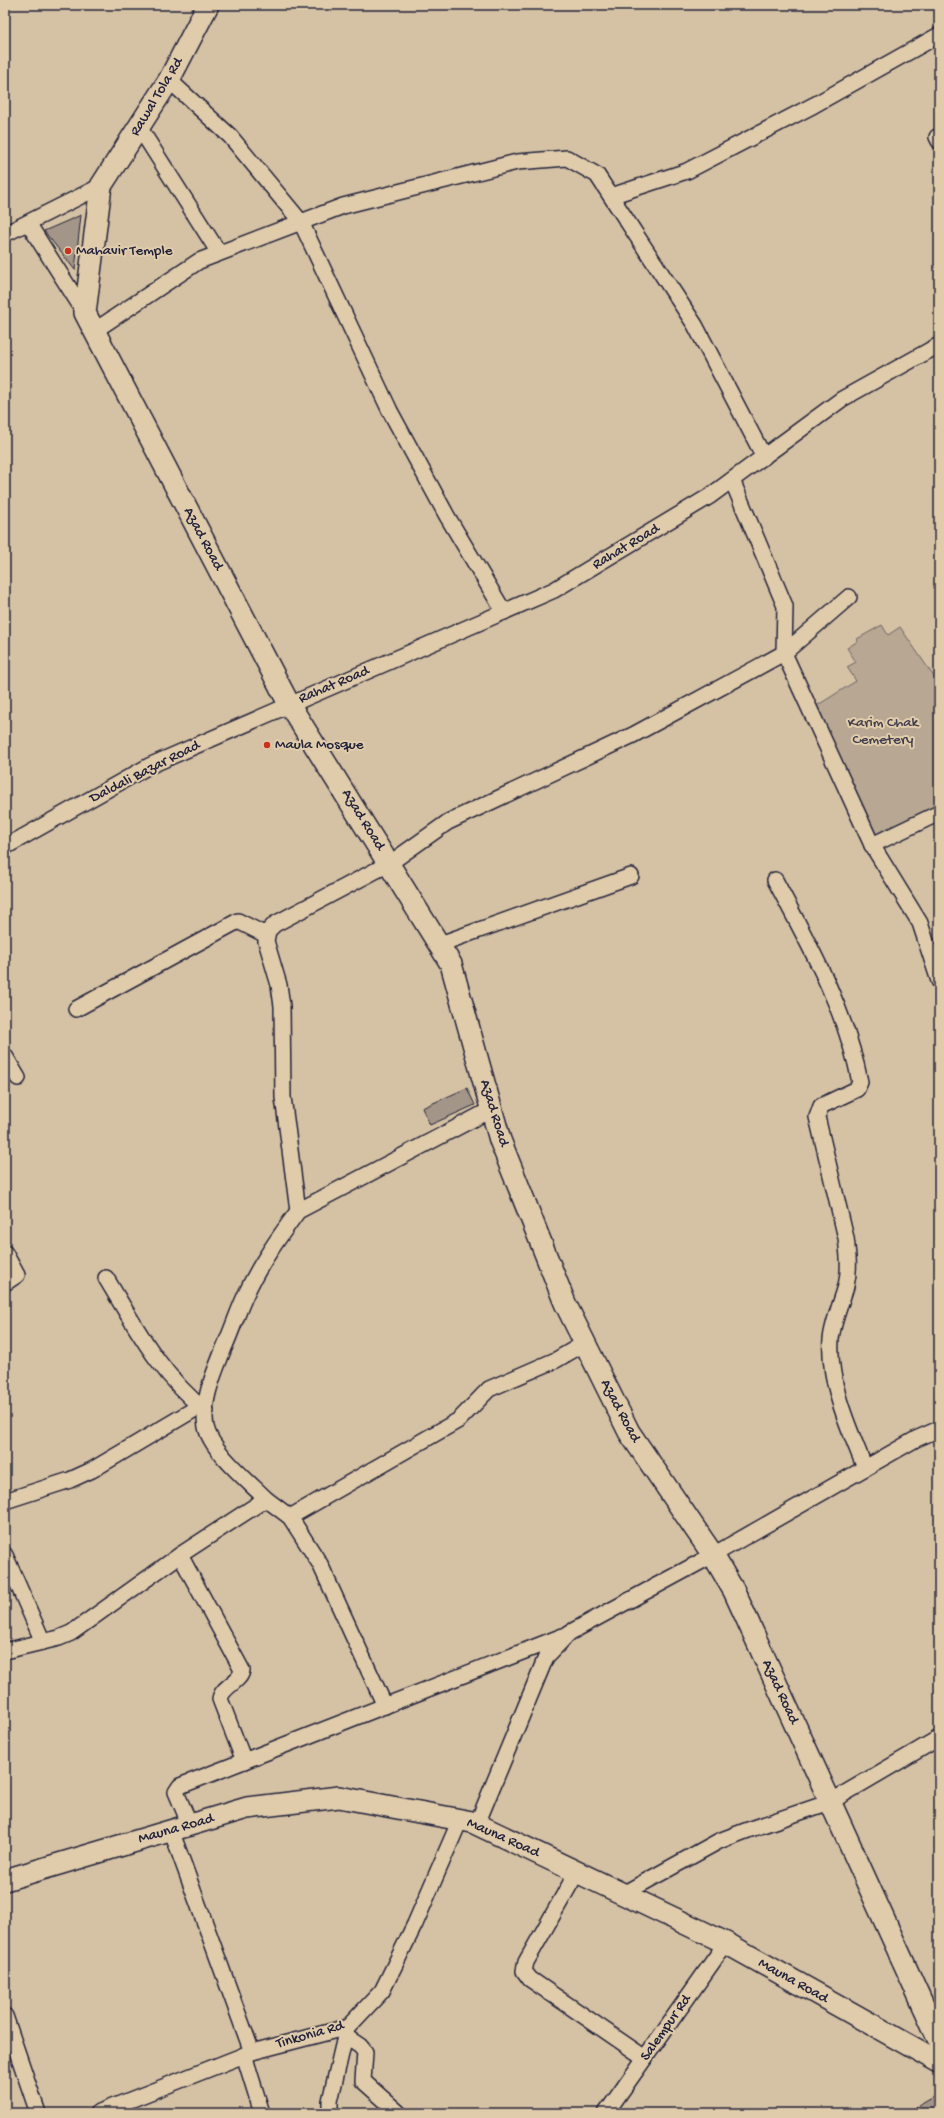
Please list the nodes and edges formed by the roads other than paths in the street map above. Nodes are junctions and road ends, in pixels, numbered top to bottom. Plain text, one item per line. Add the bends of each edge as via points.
1 (208, 5) edge
2 (939, 35) edge
3 (169, 80) junction
4 (139, 127) junction
5 (100, 186) junction
6 (612, 196) junction
7 (28, 222) junction
8 (301, 222) junction
9 (5, 234) edge
10 (219, 253) junction
11 (90, 322) junction
12 (939, 346) edge
13 (764, 457) junction
14 (732, 480) junction
15 (849, 597) dead end
16 (504, 612) junction
17 (784, 653) junction
18 (289, 704) junction
19 (939, 813) edge
20 (872, 845) junction
21 (5, 847) edge
22 (390, 863) junction
23 (631, 876) dead end
24 (775, 880) dead end
25 (266, 935) junction
26 (440, 944) junction
27 (939, 981) edge
28 (76, 1009) dead end
29 (5, 1056) edge
30 (18, 1078) dead end
31 (492, 1109) junction
32 (298, 1211) junction
33 (5, 1253) edge
34 (106, 1278) dead end
35 (5, 1283) edge
36 (585, 1343) junction
37 (203, 1409) junction
38 (939, 1429) edge
39 (865, 1468) junction
40 (266, 1499) junction
41 (5, 1501) edge
42 (290, 1517) junction
43 (5, 1555) edge
44 (180, 1555) junction
45 (713, 1555) junction
46 (569, 1634) junction
47 (43, 1642) junction
48 (5, 1651) edge
49 (385, 1706) junction
50 (939, 1738) edge
51 (244, 1761) junction
52 (830, 1802) junction
53 (469, 1822) junction
54 (181, 1827) junction
55 (577, 1872) junction
56 (5, 1880) edge
57 (623, 1894) junction
58 (726, 1943) junction
59 (5, 2016) edge
60 (346, 2032) junction
61 (939, 2040) edge
62 (248, 2053) junction
63 (645, 2058) junction
64 (939, 2062) edge
65 (38, 2113) edge
66 (97, 2113) edge
67 (262, 2113) edge
68 (330, 2113) edge
69 (399, 2113) edge
70 (606, 2113) edge

1 - 3 street, Rawal Tola Rd
2 - 6 street via 687,172
3 - 4 street, Rawal Tola Rd
3 - 8 street via 230,136
4 - 5 street, Rawal Tola Rd
4 - 10 street
5 - 7 street
5 - 11 street
6 - 8 street via 598,175 567,158 517,162 343,206
6 - 13 street via 695,324
7 - 9 street
7 - 11 street
8 - 10 street
8 - 16 street via 390,411 447,516
10 - 11 street via 199,261
11 - 18 street, Azad Road
12 - 13 street, Rahat Road via 842,399
13 - 14 street, Rahat Road
14 - 16 street, Rahat Road via 710,496 554,590
14 - 17 street via 785,606
15 - 17 street
16 - 18 street, Rahat Road
17 - 20 street
17 - 22 street via 632,734 448,822
18 - 21 street, Daldali Bazar Road via 149,766
18 - 22 street, Azad Road
19 - 20 street
20 - 27 street via 920,923
22 - 25 street via 276,924
22 - 26 street, Azad Road
23 - 26 street
24 - 39 street via 832,993 860,1082 857,1089 821,1106 817,1117 848,1256 846,1286 832,1338 834,1377 841,1406
25 - 28 street via 238,921
25 - 32 street via 282,1006 283,1097
26 - 31 street, Azad Road via 451,964
29 - 30 street
31 - 32 street
31 - 36 street, Azad Road via 500,1140 565,1303
32 - 37 street via 279,1236 247,1292 217,1366
33 - 35 street via 17,1274
34 - 37 street via 164,1370
36 - 42 street via 556,1360 489,1389 459,1420
36 - 45 street, Azad Road via 629,1432
37 - 40 street via 212,1441
37 - 41 street via 92,1470 70,1480
38 - 39 street
39 - 45 street
40 - 42 street
40 - 44 street
42 - 49 street via 320,1564
43 - 47 street
44 - 47 street via 86,1624 59,1638
44 - 51 street via 242,1670 222,1692 220,1699
45 - 46 street
45 - 52 street, Azad Road via 734,1591
46 - 49 street
46 - 53 street, Tinkonia Rd via 546,1657
47 - 48 street
49 - 51 street
50 - 52 street
51 - 54 street via 177,1788
52 - 57 street via 719,1841
52 - 61 street, Azad Road
53 - 54 street, Mauna Road via 339,1797 247,1808
53 - 55 street, Mauna Road
53 - 60 street, Tinkonia Rd via 382,1991
54 - 56 street, Mauna Road
54 - 62 street
55 - 57 street, Mauna Road
55 - 63 street via 526,1962 524,1971 530,1979
57 - 58 street, Mauna Road
58 - 63 street, Salempur Rd
58 - 64 street, Mauna Road
59 - 65 street
60 - 62 street, Tinkonia Rd
60 - 68 street via 330,2101
60 - 69 street via 365,2052 362,2074 365,2084
62 - 66 street, Tinkonia Rd
62 - 67 street
63 - 70 street, Salempur Rd

